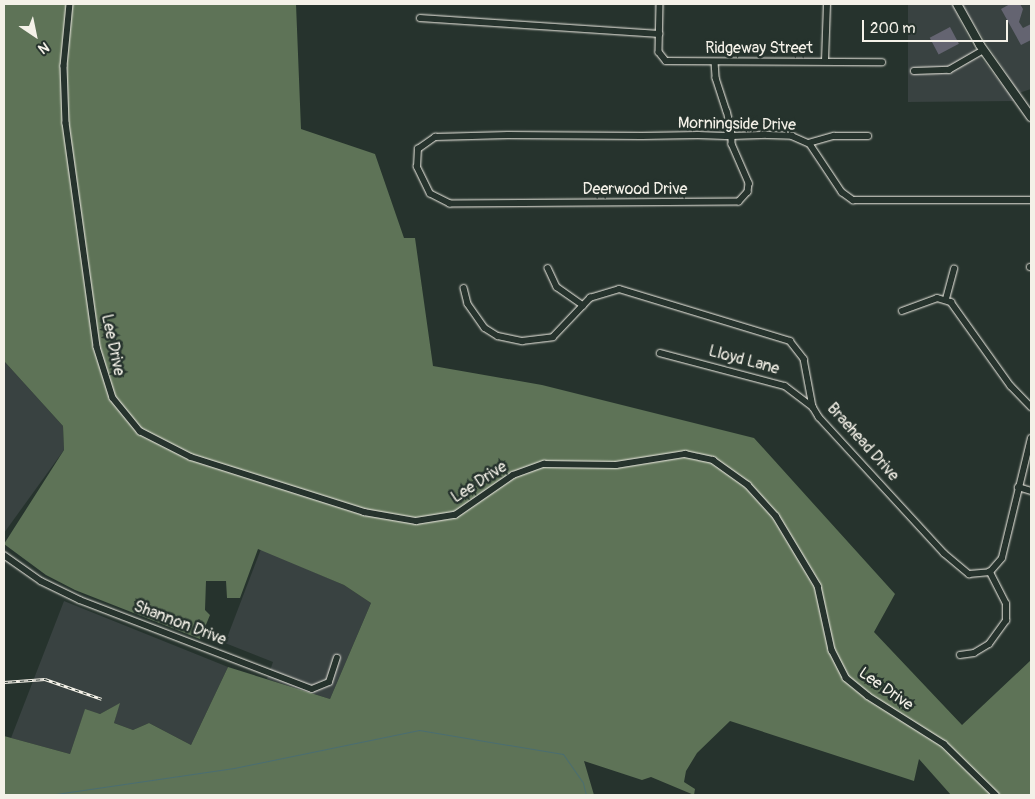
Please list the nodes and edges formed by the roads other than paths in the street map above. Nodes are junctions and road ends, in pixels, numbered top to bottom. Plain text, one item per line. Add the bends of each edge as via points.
1 (70, 4) edge
2 (660, 4) edge
3 (827, 4) edge
4 (957, 4) edge
5 (420, 18) dead end
6 (660, 34) junction
7 (983, 50) junction
8 (825, 61) junction
9 (715, 62) junction
10 (882, 62) dead end
11 (914, 71) dead end
12 (1031, 117) edge
13 (732, 136) junction
14 (868, 136) dead end
15 (809, 143) junction
16 (417, 150) joint
17 (1031, 200) edge
18 (548, 268) dead end
19 (954, 269) dead end
20 (464, 288) dead end
21 (946, 299) junction
22 (583, 305) junction
23 (902, 311) dead end
24 (660, 353) dead end
25 (813, 407) junction
26 (1031, 407) edge
27 (1031, 438) edge
28 (1018, 487) junction
29 (1031, 491) edge
30 (4, 555) edge
31 (990, 572) junction
32 (960, 655) dead end
33 (337, 658) dead end
34 (996, 795) edge

1 - 34 street, Lee Drive via 64,57 66,116 97,347 113,398 140,431 191,457 364,512 416,521 455,514 513,475 544,464 616,465 685,454 714,460 748,485 776,516 822,596 832,650 846,678 868,696 944,744
2 - 6 street
3 - 8 street
4 - 7 main road
5 - 6 street
6 - 9 street, Ridgeway Street via 659,52 665,60
7 - 11 street via 949,70
7 - 12 main road
8 - 9 street, Ridgeway Street
8 - 10 street, Ridgeway Street
9 - 13 street, Deerwood Drive
13 - 15 street, Morningside Drive via 795,136
13 - 16 street, Morningside Drive via 446,136 430,138
13 - 16 street, Deerwood Drive via 749,188 743,200 733,203 450,204 434,198 426,189 417,167
14 - 15 street via 834,136
15 - 17 street, Morningside Drive via 844,194 858,201
18 - 22 street via 555,285
19 - 21 street
20 - 22 street, Braehead Drive via 468,304 485,328 498,336 522,341 553,337
21 - 23 street via 928,299
21 - 26 street via 960,310 1011,386
22 - 25 street, Braehead Drive via 605,290 626,290 779,335 792,342 804,359
24 - 25 street, Lloyd Lane via 785,386
25 - 31 street, Braehead Drive via 951,560 970,574
27 - 28 street
28 - 29 street
28 - 31 street via 1004,553
30 - 33 street, Shannon Drive via 41,582 80,600 312,689 329,682
31 - 32 street via 1006,604 1006,621 988,644 974,653

